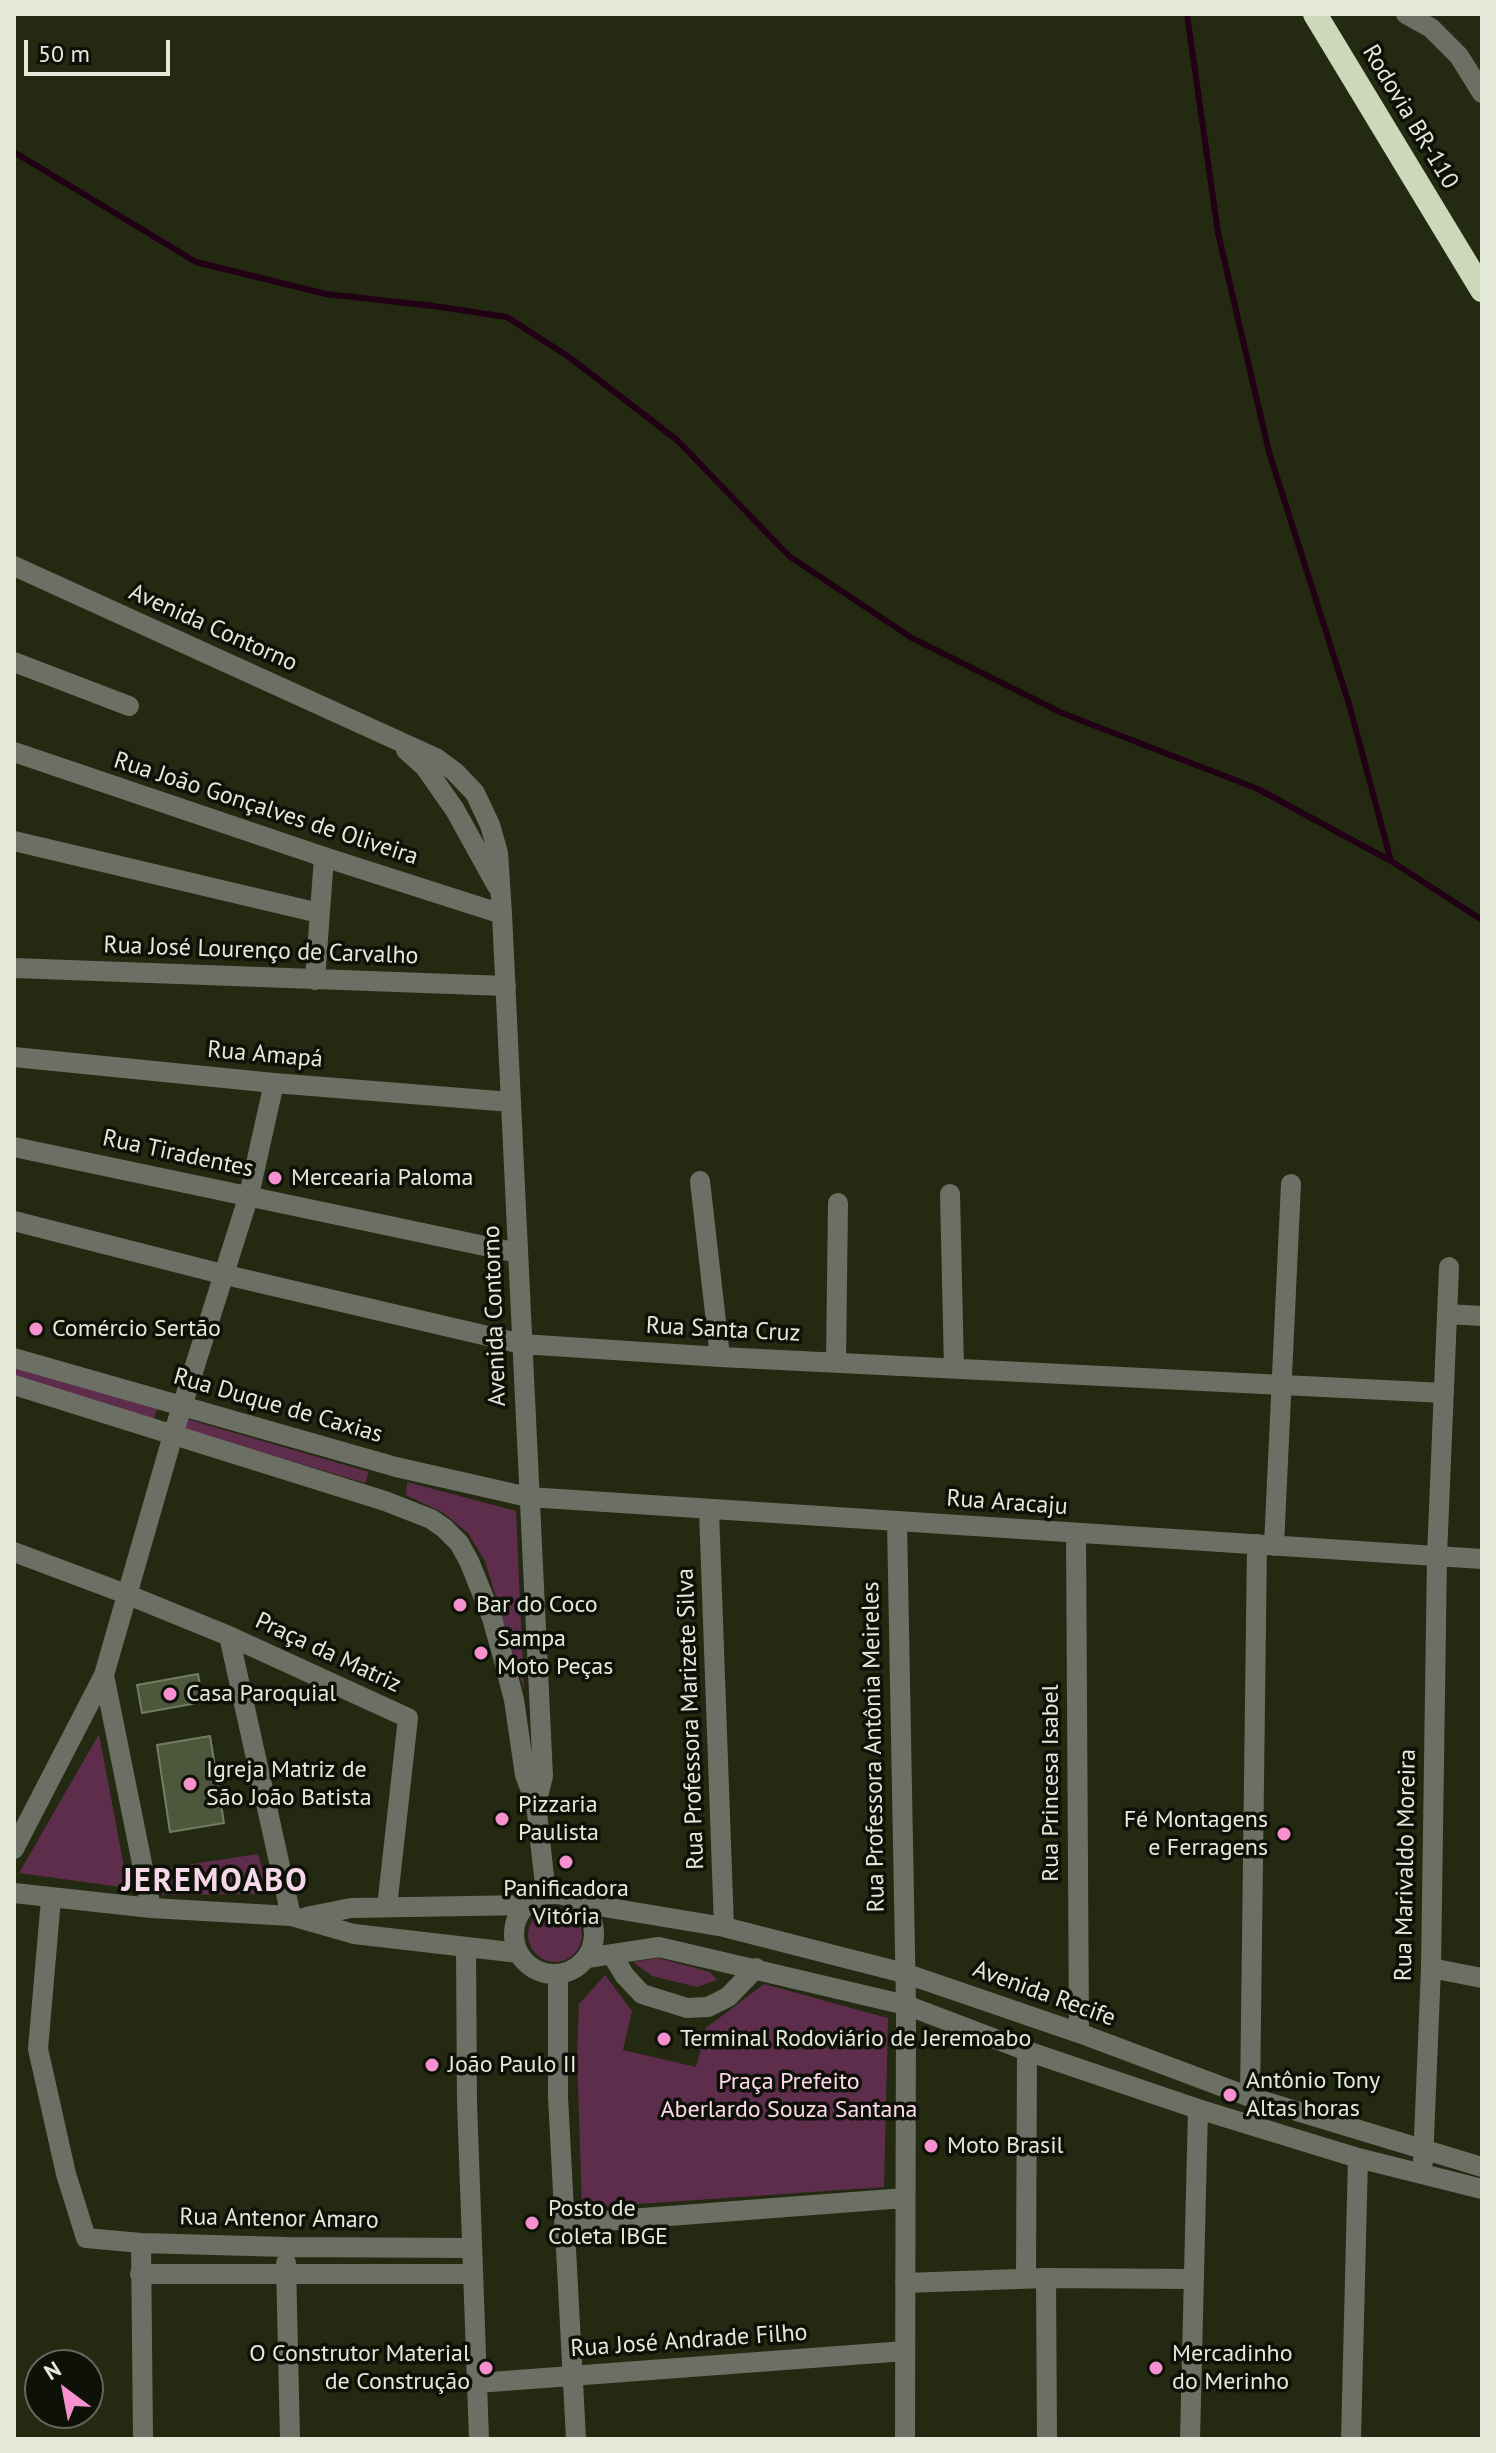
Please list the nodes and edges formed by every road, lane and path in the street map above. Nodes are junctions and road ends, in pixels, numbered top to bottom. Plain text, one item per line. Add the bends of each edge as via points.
1 (1315, 14) edge
2 (1406, 14) edge
3 (1482, 93) edge
4 (1482, 290) edge
5 (14, 566) edge
6 (14, 662) edge
7 (129, 706) dead end
8 (14, 752) edge
9 (14, 841) edge
10 (324, 857) junction
11 (319, 913) junction
12 (502, 914) junction
13 (14, 968) edge
14 (315, 980) junction
15 (506, 986) junction
16 (14, 1057) edge
17 (274, 1083) junction
18 (511, 1102) junction
19 (14, 1147) edge
20 (700, 1181) dead end
21 (1291, 1184) dead end
22 (950, 1194) dead end
23 (249, 1195) junction
24 (838, 1203) dead end
25 (14, 1221) edge
26 (518, 1253) junction
27 (1449, 1267) dead end
28 (226, 1275) junction
29 (1447, 1314) junction
30 (1482, 1316) edge
31 (522, 1344) junction
32 (720, 1357) junction
33 (14, 1358) edge
34 (836, 1362) junction
35 (954, 1368) junction
36 (14, 1385) edge
37 (1281, 1387) junction
38 (1444, 1393) junction
39 (182, 1405) junction
40 (173, 1435) junction
41 (396, 1467) junction
42 (528, 1497) junction
43 (385, 1501) junction
44 (709, 1510) junction
45 (897, 1521) junction
46 (1076, 1533) junction
47 (1265, 1545) junction
48 (14, 1552) edge
49 (1437, 1556) junction
50 (1482, 1559) edge
51 (126, 1594) junction
52 (229, 1636) junction
53 (104, 1675) junction
54 (536, 1804) junction
55 (14, 1849) edge
56 (14, 1893) edge
57 (546, 1894) junction
58 (51, 1899) junction
59 (580, 1903) junction
60 (527, 1905) junction
61 (387, 1907) junction
62 (151, 1908) junction
63 (296, 1917) junction
64 (724, 1927) junction
65 (466, 1947) junction
66 (519, 1953) junction
67 (612, 1955) junction
68 (587, 1958) junction
69 (756, 1968) junction
70 (1431, 1968) junction
71 (904, 1973) junction
72 (558, 1975) junction
73 (1482, 1978) edge
74 (906, 2005) junction
75 (1079, 2033) junction
76 (1027, 2051) junction
77 (1250, 2097) junction
78 (1198, 2109) junction
79 (1424, 2151) junction
80 (1358, 2158) junction
81 (1482, 2167) edge
82 (1422, 2174) junction
83 (1482, 2189) edge
84 (905, 2198) junction
85 (564, 2224) junction
86 (141, 2243) junction
87 (286, 2247) junction
88 (471, 2248) junction
89 (140, 2274) junction
90 (471, 2274) junction
91 (286, 2276) junction
92 (1036, 2278) junction
93 (1194, 2279) junction
94 (905, 2283) junction
95 (905, 2351) junction
96 (573, 2375) junction
97 (477, 2383) junction
98 (143, 2439) edge
99 (290, 2439) edge
100 (479, 2439) edge
101 (576, 2439) edge
102 (905, 2439) edge
103 (1047, 2439) edge
104 (1190, 2439) edge
105 (1351, 2439) edge

1 - 4 highway, Rodovia BR-110
2 - 3 street via 1431,28 1459,56
5 - 12 street, Avenida Contorno via 436,758 475,793 490,825 498,853
6 - 7 street
8 - 10 street, Rua João Gonçalves de Oliveira
9 - 11 street
10 - 11 street
10 - 12 street, Rua João Gonçalves de Oliveira
11 - 14 street
12 - 15 street, Avenida Contorno
13 - 14 street, Rua José Lourenço de Carvalho
14 - 15 street, Rua José Lourenço de Carvalho
15 - 18 street, Avenida Contorno
16 - 17 street, Rua Amapá
17 - 18 street, Rua Amapá
17 - 23 street
18 - 26 street, Avenida Contorno
19 - 23 street, Rua Tiradentes
20 - 32 street
21 - 37 street
22 - 35 street
23 - 26 street, Rua Tiradentes
23 - 28 street
24 - 34 street
25 - 28 street, Rua Santa Cruz
26 - 31 street, Avenida Contorno
27 - 29 street, Rua Marivaldo Moreira
28 - 31 street, Rua Santa Cruz
28 - 39 street
29 - 30 street
29 - 38 street, Rua Marivaldo Moreira
31 - 32 street, Rua Santa Cruz
31 - 42 street, Avenida Contorno
32 - 34 street, Rua Santa Cruz
33 - 39 street, Rua Duque de Caxias
34 - 35 street, Rua Santa Cruz
35 - 37 street, Rua Santa Cruz
36 - 40 street
37 - 38 street, Rua Santa Cruz
37 - 47 street
38 - 49 street, Rua Marivaldo Moreira
39 - 40 street
39 - 41 street, Rua Duque de Caxias
40 - 43 street
40 - 51 street
41 - 42 street, Rua Aracaju
41 - 43 street, Rua Duque de Caxias
42 - 44 street, Rua Aracaju
42 - 54 street, Avenida Contorno via 543,1776
43 - 54 street via 444,1528 469,1561 503,1657 525,1775
44 - 45 street, Rua Aracaju
44 - 64 street, Rua Professora Marizete Silva
45 - 46 street, Rua Aracaju
45 - 71 street, Rua Professora Antônia Meireles
46 - 47 street, Rua Aracaju
46 - 75 street, Rua Princesa Isabel
47 - 49 street, Rua Aracaju
47 - 77 street
48 - 51 street, Praça da Matriz
49 - 50 street, Rua Aracaju
49 - 70 street, Rua Marivaldo Moreira
51 - 52 street, Praça da Matriz
51 - 53 street
52 - 61 street, Praça da Matriz via 408,1718
52 - 63 street, Praça da Matriz
53 - 55 street
53 - 62 street
54 - 57 street
56 - 58 street
57 - 59 street
57 - 60 street
58 - 62 street
58 - 86 street, Rua Antenor Amaro via 38,2049 66,2174 86,2238
59 - 64 street, Avenida Recife
59 - 68 street via 595,1935
60 - 61 street
60 - 66 street via 514,1930
61 - 63 street
62 - 63 street
63 - 65 street via 354,1934
64 - 71 street, Avenida Recife
65 - 66 street
65 - 88 street
66 - 72 street via 539,1972
67 - 68 street
67 - 69 street via 659,1947
67 - 69 street via 642,1994 687,2008 708,2007 728,1997
68 - 72 street
69 - 74 street
70 - 73 street
70 - 79 street, Rua Marivaldo Moreira
71 - 74 street, Rua Professora Antônia Meireles
71 - 75 street, Avenida Recife
72 - 85 street
74 - 76 street
74 - 84 street
75 - 77 street, Avenida Recife
76 - 78 street
76 - 92 street
77 - 79 street, Avenida Recife
78 - 80 street
78 - 93 street
79 - 81 street, Avenida Recife
79 - 82 street, Rua Marivaldo Moreira
80 - 82 street
80 - 105 street
82 - 83 street
84 - 85 street
84 - 94 street
85 - 96 street
86 - 87 street, Rua Antenor Amaro
86 - 89 street
87 - 88 street, Rua Antenor Amaro
87 - 91 street
88 - 90 street
89 - 91 street
89 - 98 street
90 - 91 street
90 - 97 street
91 - 99 street
92 - 93 street
92 - 94 street
92 - 103 street
93 - 104 street
94 - 95 street
95 - 96 street, Rua José Andrade Filho
95 - 102 street
96 - 97 street, Rua José Andrade Filho
96 - 101 street
97 - 100 street

